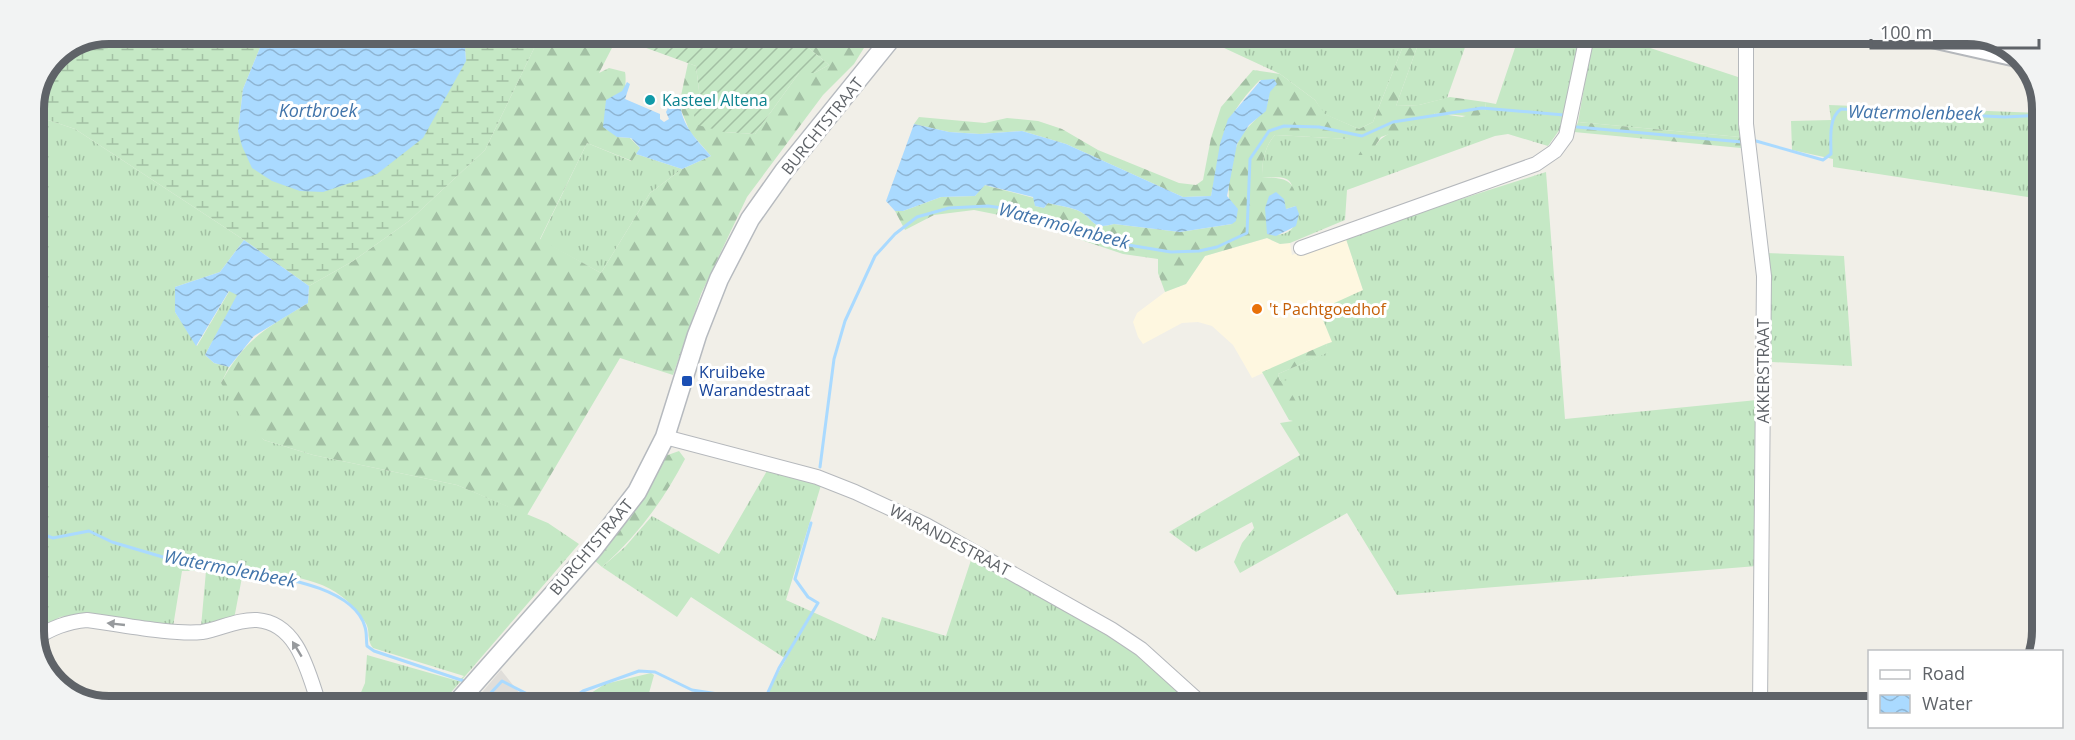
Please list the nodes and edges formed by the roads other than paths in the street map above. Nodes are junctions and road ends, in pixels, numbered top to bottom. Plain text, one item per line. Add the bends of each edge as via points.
1 (887, 44) edge
2 (1585, 44) edge
3 (1746, 44) edge
4 (1954, 44) edge
5 (2003, 55) edge
6 (1301, 248) dead end
7 (665, 437) junction
8 (44, 633) edge
9 (316, 696) edge
10 (463, 696) edge
11 (1193, 696) edge
12 (1760, 696) edge

1 - 7 main road, BURCHTSTRAAT via 750,219 718,279
2 - 6 street via 1566,136 1555,151 1536,164
3 - 12 street, AKKERSTRAAT via 1746,124 1764,276
4 - 5 street
7 - 10 main road, BURCHTSTRAAT via 617,521
7 - 11 street, WARANDESTRAAT via 817,477 926,525 1112,629
9 -> 8 street via 298,647 286,633 264,622 235,623 202,632 87,620 71,621

